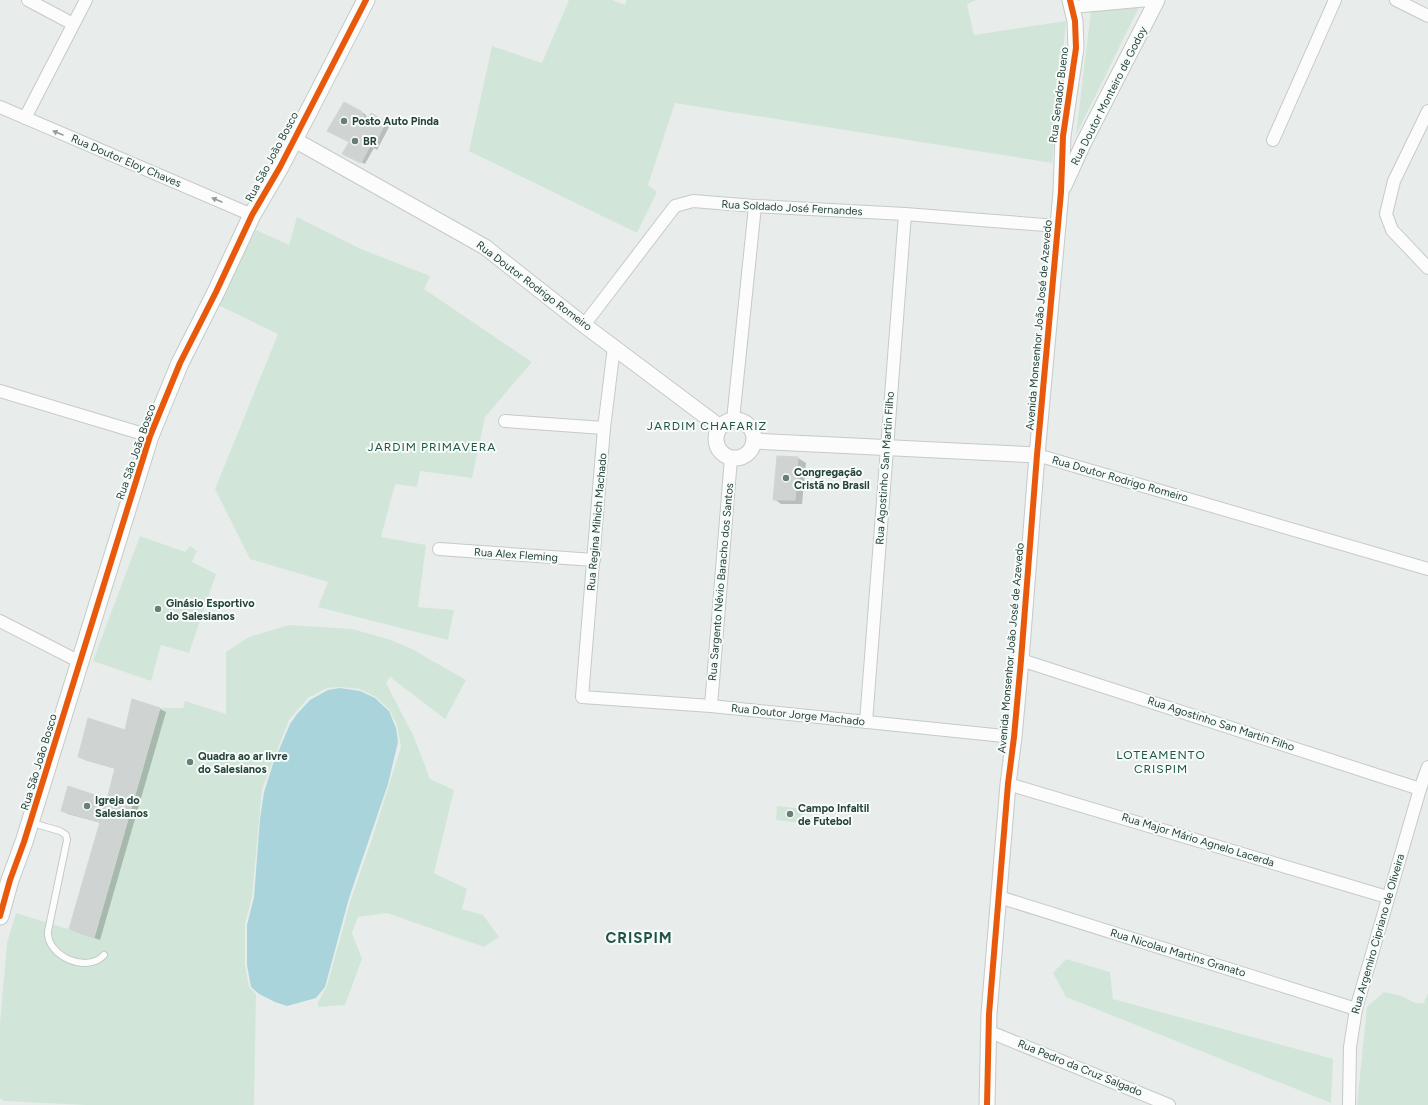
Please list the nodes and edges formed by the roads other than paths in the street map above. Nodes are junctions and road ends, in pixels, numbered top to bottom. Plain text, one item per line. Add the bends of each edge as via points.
1 (28, 0) edge
2 (86, 0) edge
3 (366, 0) edge
4 (1148, 0) edge
5 (1158, 0) edge
6 (1335, 0) edge
7 (1396, 0) edge
8 (1071, 3) edge
9 (1428, 16) edge
10 (73, 24) junction
11 (0, 107) edge
12 (1428, 111) edge
13 (25, 118) junction
14 (1063, 136) junction
15 (293, 139) junction
16 (1273, 140) dead end
17 (1083, 144) junction
18 (1061, 192) junction
19 (755, 206) junction
20 (904, 214) junction
21 (252, 215) junction
22 (1058, 226) junction
23 (1428, 268) edge
24 (584, 325) junction
25 (614, 347) junction
26 (0, 391) edge
27 (734, 420) junction
28 (504, 421) dead end
29 (720, 427) junction
30 (604, 428) junction
31 (150, 436) junction
32 (754, 441) junction
33 (887, 448) junction
34 (1037, 455) junction
35 (731, 458) junction
36 (439, 549) dead end
37 (594, 560) junction
38 (1428, 570) edge
39 (0, 621) edge
40 (1022, 660) junction
41 (80, 662) junction
42 (582, 697) joint
43 (711, 706) junction
44 (866, 722) junction
45 (1014, 738) junction
46 (1428, 767) edge
47 (1008, 784) junction
48 (1420, 788) junction
49 (30, 822) junction
50 (5, 879) edge
51 (999, 897) junction
52 (1387, 897) junction
53 (0, 916) edge
54 (104, 954) dead end
55 (1356, 1008) junction
56 (990, 1032) junction
57 (987, 1105) edge
58 (1169, 1105) edge
59 (1349, 1105) edge

1 - 10 street
2 - 10 street
3 - 15 main road, Rua São João Bosco
4 - 8 street
5 - 17 street, Rua Doutor Monteiro de Godoy
6 - 16 street
7 - 9 street
8 - 14 street, Rua Senador Bueno via 1076,48
10 - 13 street
11 - 13 street, Rua Doutor Eloy Chaves
12 - 23 street via 1394,181 1386,214 1392,230
21 -> 13 street, Rua Doutor Eloy Chaves
14 - 17 street
14 - 18 street, Rua Senador Bueno
15 - 21 main road, Rua São João Bosco
15 - 24 street, Rua Doutor Rodrigo Romeiro via 485,247
17 - 18 street, Rua Doutor Monteiro de Godoy
18 - 22 street, Avenida Monsenhor João José de Azevedo
19 - 20 street, Rua Soldado José Fernandes
19 - 24 street, Rua Soldado José Fernandes via 693,201 675,206
19 - 27 street
20 - 22 street, Rua Soldado José Fernandes
20 - 33 street, Rua Agostinho San Martin Filho
21 - 31 main road, Rua São João Bosco via 180,363
22 - 34 street, Avenida Monsenhor João José de Azevedo
24 - 25 street, Rua Doutor Rodrigo Romeiro
25 - 29 street, Rua Doutor Rodrigo Romeiro
25 - 30 street, Rua Regina Mihich Machado
26 - 31 street
27 - 29 street
27 - 32 street via 744,422 752,430
28 - 30 street
29 - 35 street via 716,436 717,446 722,454
30 - 37 street, Rua Regina Mihich Machado
31 - 41 main road, Rua São João Bosco
32 - 33 street, Rua Doutor Rodrigo Romeiro
32 - 35 street via 750,451 742,457
33 - 34 street, Rua Doutor Rodrigo Romeiro
33 - 44 street, Rua Agostinho San Martin Filho
34 - 38 street, Rua Doutor Rodrigo Romeiro
34 - 40 street, Avenida Monsenhor João José de Azevedo
35 - 43 street, Rua Sargento Névio Baracho dos Santos
36 - 37 street, Rua Alex Fleming
37 - 42 street, Rua Regina Mihich Machado
39 - 41 street
40 - 45 street, Avenida Monsenhor João José de Azevedo
40 - 48 street, Rua Agostinho San Martin Filho
41 - 49 main road, Rua São João Bosco
42 - 43 street, Rua Doutor Jorge Machado
43 - 44 street, Rua Doutor Jorge Machado
44 - 45 street, Rua Doutor Jorge Machado
45 - 47 street, Avenida Monsenhor João José de Azevedo
46 - 48 street, Rua Argemiro Cipriano de Oliveira
47 - 51 street, Avenida Monsenhor João José de Azevedo
47 - 52 street, Rua Major Mário Agnelo Lacerda
48 - 52 street, Rua Argemiro Cipriano de Oliveira
49 - 50 main road, Rua São João Bosco
49 - 54 lane via 60,831 68,840 48,931 50,942 62,956 71,961 92,962 99,960
50 - 53 main road, Rua São João Bosco
51 - 55 street, Rua Nicolau Martins Granato
51 - 56 street, Avenida Monsenhor João José de Azevedo via 989,1014
52 - 55 street, Rua Argemiro Cipriano de Oliveira
55 - 59 street, Rua Argemiro Cipriano de Oliveira via 1350,1047
56 - 57 street, Avenida Monsenhor João José de Azevedo
56 - 58 street, Rua Pedro da Cruz Salgado

